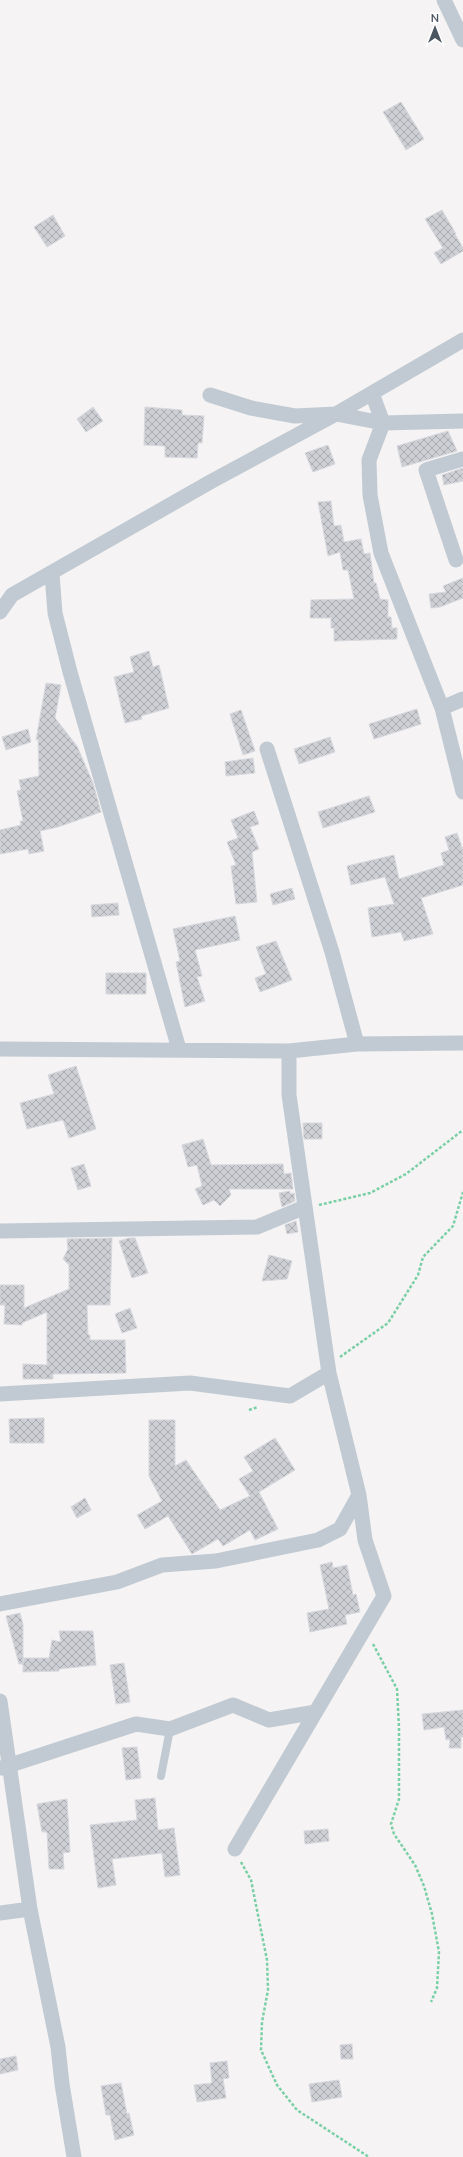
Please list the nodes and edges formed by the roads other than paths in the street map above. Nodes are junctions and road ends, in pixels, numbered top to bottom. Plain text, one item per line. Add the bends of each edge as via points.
1 (444, 0) edge
2 (463, 40) edge
3 (463, 340) edge
4 (372, 393) junction
5 (210, 395) dead end
6 (336, 414) junction
7 (383, 423) junction
8 (462, 424) edge
9 (463, 459) edge
10 (456, 560) dead end
11 (52, 574) junction
12 (0, 612) edge
13 (463, 699) edge
14 (442, 708) junction
15 (267, 749) dead end
16 (463, 792) edge
17 (463, 1043) edge
18 (357, 1044) junction
19 (0, 1049) edge
20 (179, 1049) junction
21 (289, 1050) junction
22 (305, 1207) junction
23 (0, 1231) edge
24 (329, 1369) junction
25 (0, 1394) edge
26 (359, 1495) junction
27 (0, 1604) edge
28 (0, 1701) edge
29 (316, 1712) junction
30 (170, 1729) junction
31 (5, 1767) edge
32 (161, 1776) dead end
33 (234, 1849) road end
34 (30, 1909) junction
35 (0, 1913) edge
36 (74, 2157) edge

1 - 2 street
3 - 4 street
4 - 6 street
4 - 7 street
5 - 6 street via 251,408 295,416
6 - 7 street
6 - 11 street via 212,481
7 - 8 street
7 - 14 street via 369,460 370,495 381,553
9 - 10 street via 426,470
11 - 12 street via 12,595
11 - 20 street via 55,612 70,672
13 - 14 street
14 - 16 street
15 - 18 street via 332,952
17 - 18 street
18 - 21 street
19 - 20 street
20 - 21 street
21 - 22 street via 289,1095
22 - 23 street via 257,1227
22 - 24 street
24 - 25 street via 290,1396 190,1383
24 - 26 street
26 - 27 street via 340,1529 318,1540 216,1561 162,1565 117,1582
26 - 29 street via 364,1540 384,1596
28 - 31 street
29 - 30 street via 269,1720 232,1705
29 - 33 street
30 - 31 street via 136,1724
30 - 32 lane
31 - 34 street
34 - 35 street
34 - 36 street via 58,2047

